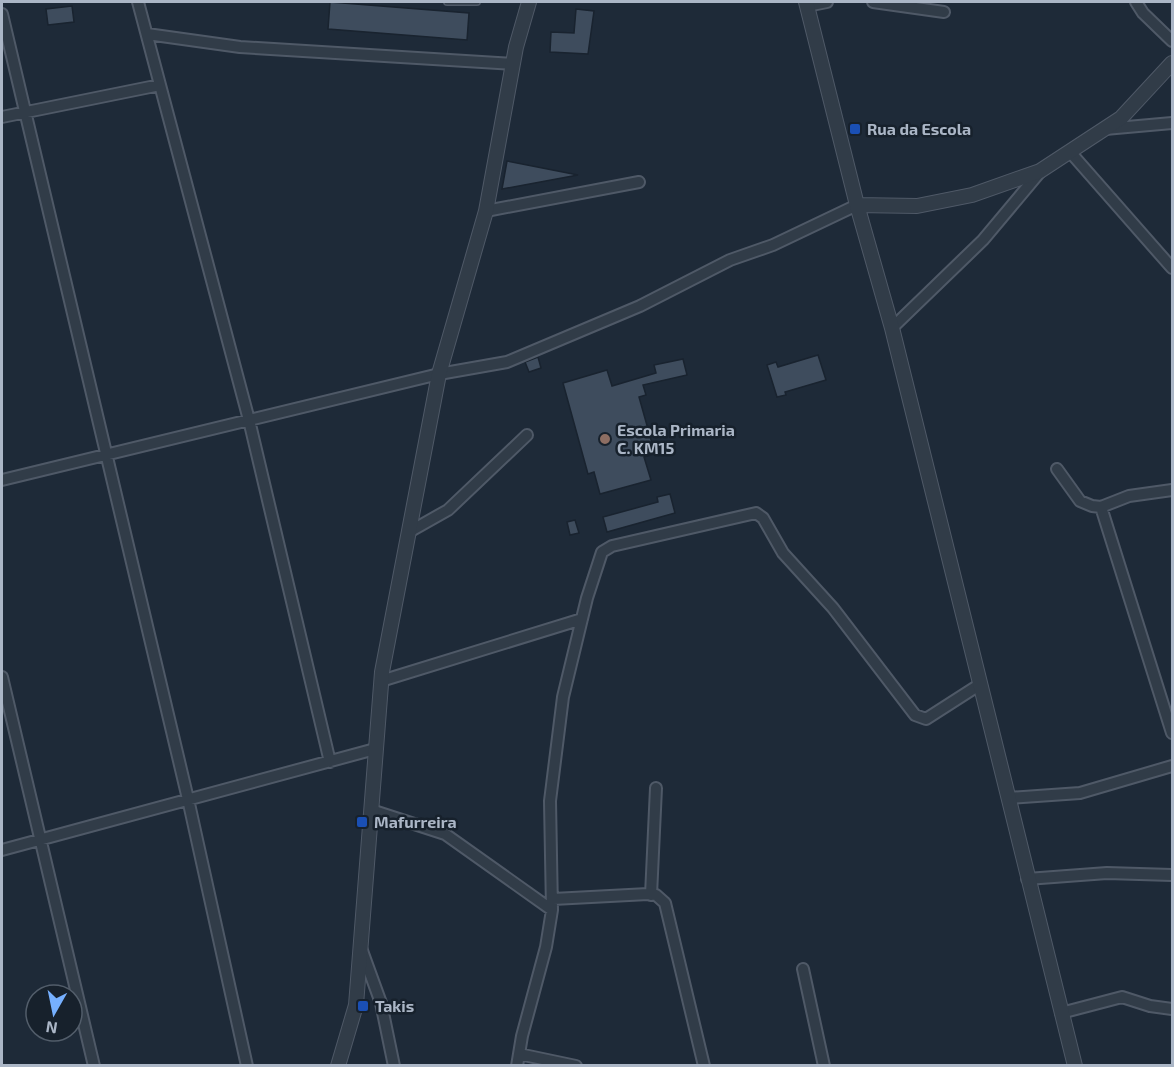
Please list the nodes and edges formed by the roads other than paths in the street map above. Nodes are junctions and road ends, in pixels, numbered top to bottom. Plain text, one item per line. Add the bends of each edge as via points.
1 (138, 2) edge
2 (447, 2) edge
3 (477, 2) edge
4 (529, 2) edge
5 (827, 2) edge
6 (873, 2) edge
7 (1136, 2) edge
8 (806, 4) edge
9 (944, 12) dead end
10 (2, 14) edge
11 (147, 34) junction
12 (1173, 41) edge
13 (1173, 63) edge
14 (513, 64) junction
15 (160, 85) junction
16 (23, 112) junction
17 (2, 117) edge
18 (1173, 123) edge
19 (1105, 129) junction
20 (1071, 153) junction
21 (1040, 171) junction
22 (639, 182) dead end
23 (857, 205) junction
24 (486, 211) junction
25 (1173, 268) edge
26 (892, 328) junction
27 (440, 374) junction
28 (249, 420) junction
29 (526, 435) dead end
30 (106, 456) junction
31 (1057, 469) dead end
32 (2, 480) edge
33 (1173, 490) edge
34 (1101, 507) junction
35 (410, 532) junction
36 (582, 619) junction
37 (2, 676) edge
38 (381, 681) junction
39 (979, 685) junction
40 (1173, 733) edge
41 (375, 748) junction
42 (330, 762) junction
43 (1173, 766) edge
44 (656, 788) dead end
45 (1008, 798) junction
46 (188, 799) junction
47 (371, 810) junction
48 (41, 841) junction
49 (2, 850) edge
50 (1173, 875) edge
51 (1027, 879) junction
52 (651, 895) junction
53 (552, 904) junction
54 (361, 947) junction
55 (803, 969) dead end
56 (1173, 1009) edge
57 (1061, 1013) junction
58 (518, 1060) edge
59 (94, 1065) edge
60 (247, 1065) edge
61 (338, 1065) edge
62 (394, 1065) edge
63 (576, 1065) edge
64 (704, 1065) edge
65 (824, 1065) edge
66 (1076, 1065) edge

1 - 11 street
2 - 3 lane
4 - 14 street
5 - 8 street
6 - 9 street
7 - 12 street
8 - 23 street
10 - 16 street
11 - 14 street via 240,47
11 - 15 street
13 - 19 street via 1135,105
14 - 24 street
15 - 16 street
15 - 28 street
16 - 17 street
16 - 30 street
18 - 19 street
19 - 20 street
20 - 21 street
20 - 25 street
21 - 23 street via 972,195 917,206
21 - 26 street via 983,240
22 - 24 street
23 - 26 street
23 - 27 street via 773,246 730,260 640,306 507,362
24 - 27 street
26 - 39 street
27 - 28 street
27 - 35 street
28 - 30 street
28 - 42 street
29 - 35 street via 448,510
30 - 32 street
30 - 46 street
31 - 34 street via 1080,501
33 - 34 street via 1129,496
34 - 40 street
35 - 38 street
36 - 38 street
36 - 39 street via 602,552 612,546 756,513 763,518 783,554 833,608 915,715 926,719
36 - 53 street via 562,697 550,801
37 - 48 street
38 - 41 street
39 - 45 street
41 - 42 street
41 - 47 street
42 - 46 street
43 - 45 street via 1080,793
44 - 52 street
45 - 51 street
46 - 48 street
46 - 60 street
47 - 53 street via 445,834
47 - 54 street
48 - 49 street
48 - 59 street
50 - 51 street via 1107,873
51 - 57 street
52 - 53 street
52 - 64 street via 665,903
53 - 58 street via 546,947
54 - 61 street via 356,1005
54 - 62 street via 381,1003
55 - 65 street
56 - 57 street via 1122,997
57 - 66 street
58 - 63 street

